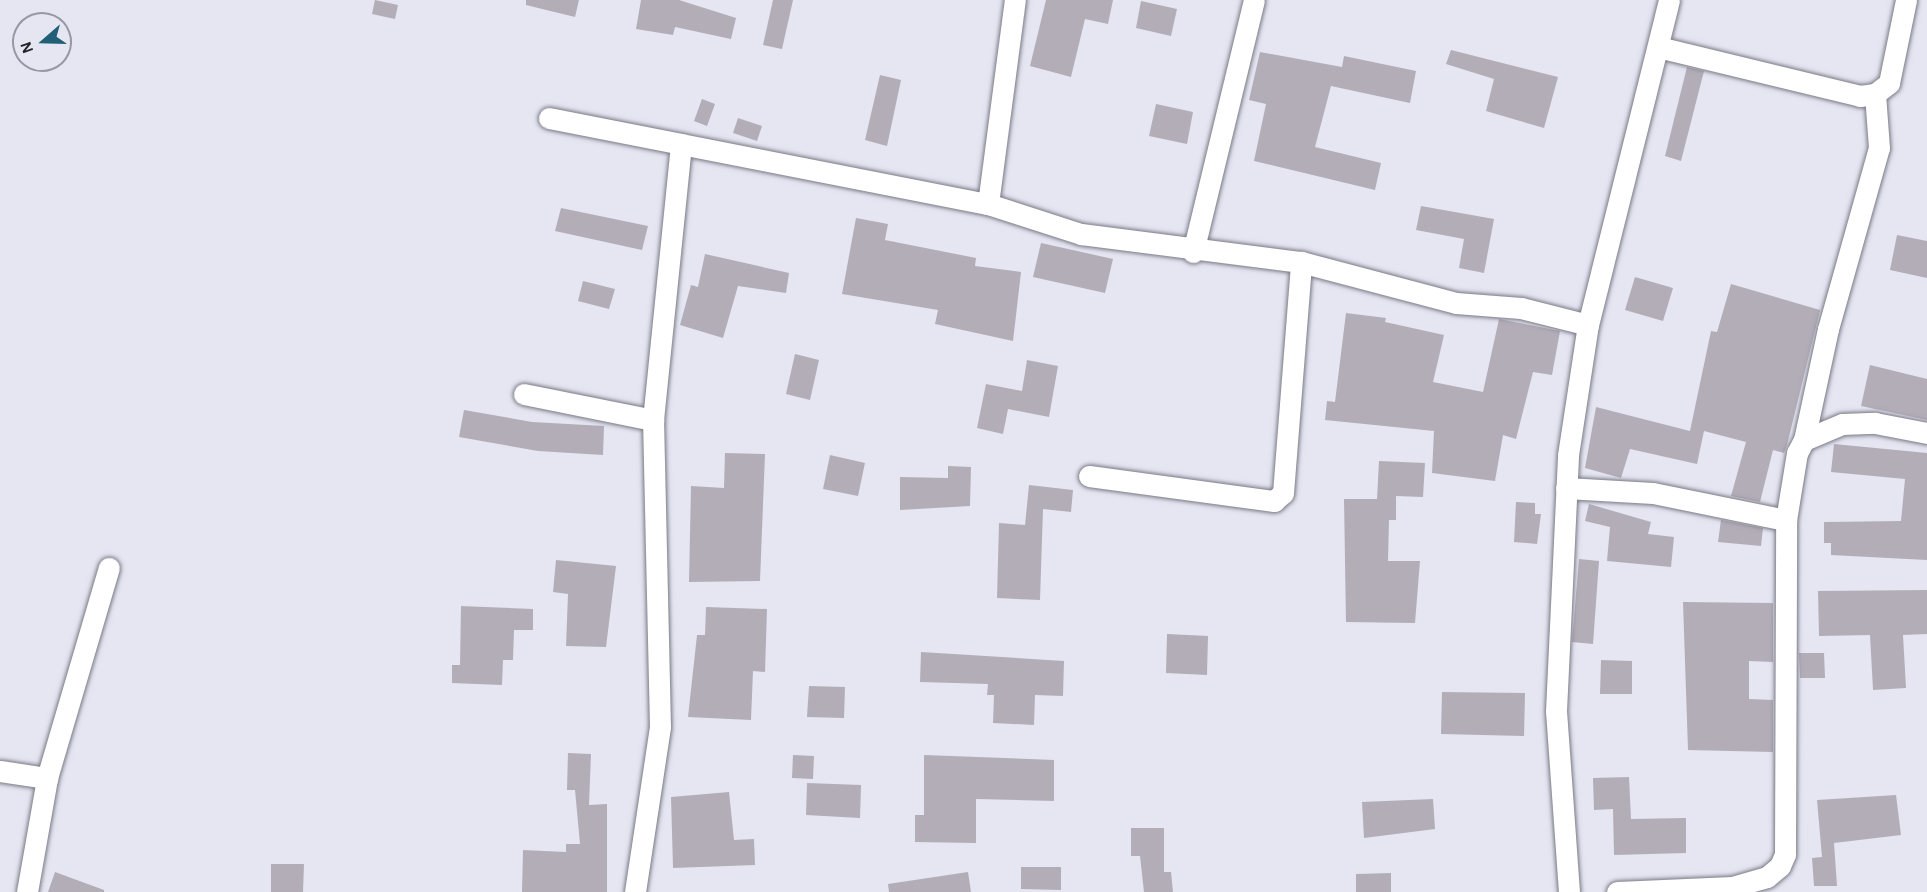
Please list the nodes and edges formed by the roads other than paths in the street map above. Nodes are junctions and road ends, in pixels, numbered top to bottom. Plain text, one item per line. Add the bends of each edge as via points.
1 (1015, 0) edge
2 (1254, 0) edge
3 (1669, 0) edge
4 (1906, 0) edge
5 (1658, 47) junction
6 (1875, 94) junction
7 (549, 118) dead end
8 (681, 144) junction
9 (988, 204) junction
10 (1193, 252) junction
11 (1301, 262) junction
12 (1588, 325) junction
13 (524, 394) dead end
14 (653, 420) junction
15 (1927, 433) edge
16 (1804, 440) junction
17 (1089, 476) dead end
18 (1566, 488) junction
19 (1786, 520) junction
20 (110, 568) dead end
21 (0, 771) edge
22 (47, 778) junction
23 (27, 892) edge
24 (635, 892) edge
25 (1569, 892) edge
26 (1617, 892) edge

1 - 9 street
2 - 10 street
3 - 5 street
4 - 6 street via 1889,83
5 - 6 street via 1860,96
5 - 12 street
6 - 16 street via 1879,148 1828,329
7 - 8 street
8 - 9 street
8 - 14 street
9 - 10 street via 1081,234
10 - 11 street
11 - 12 street via 1456,303 1521,308
11 - 17 street via 1283,493 1274,501
12 - 18 street
13 - 14 street
14 - 24 street via 660,727
15 - 16 street via 1875,423 1831,427
16 - 19 street
18 - 19 street via 1653,494
18 - 25 street via 1556,711
19 - 26 street via 1785,830 1780,866 1767,877 1732,887
20 - 22 street
21 - 22 street
22 - 23 street

